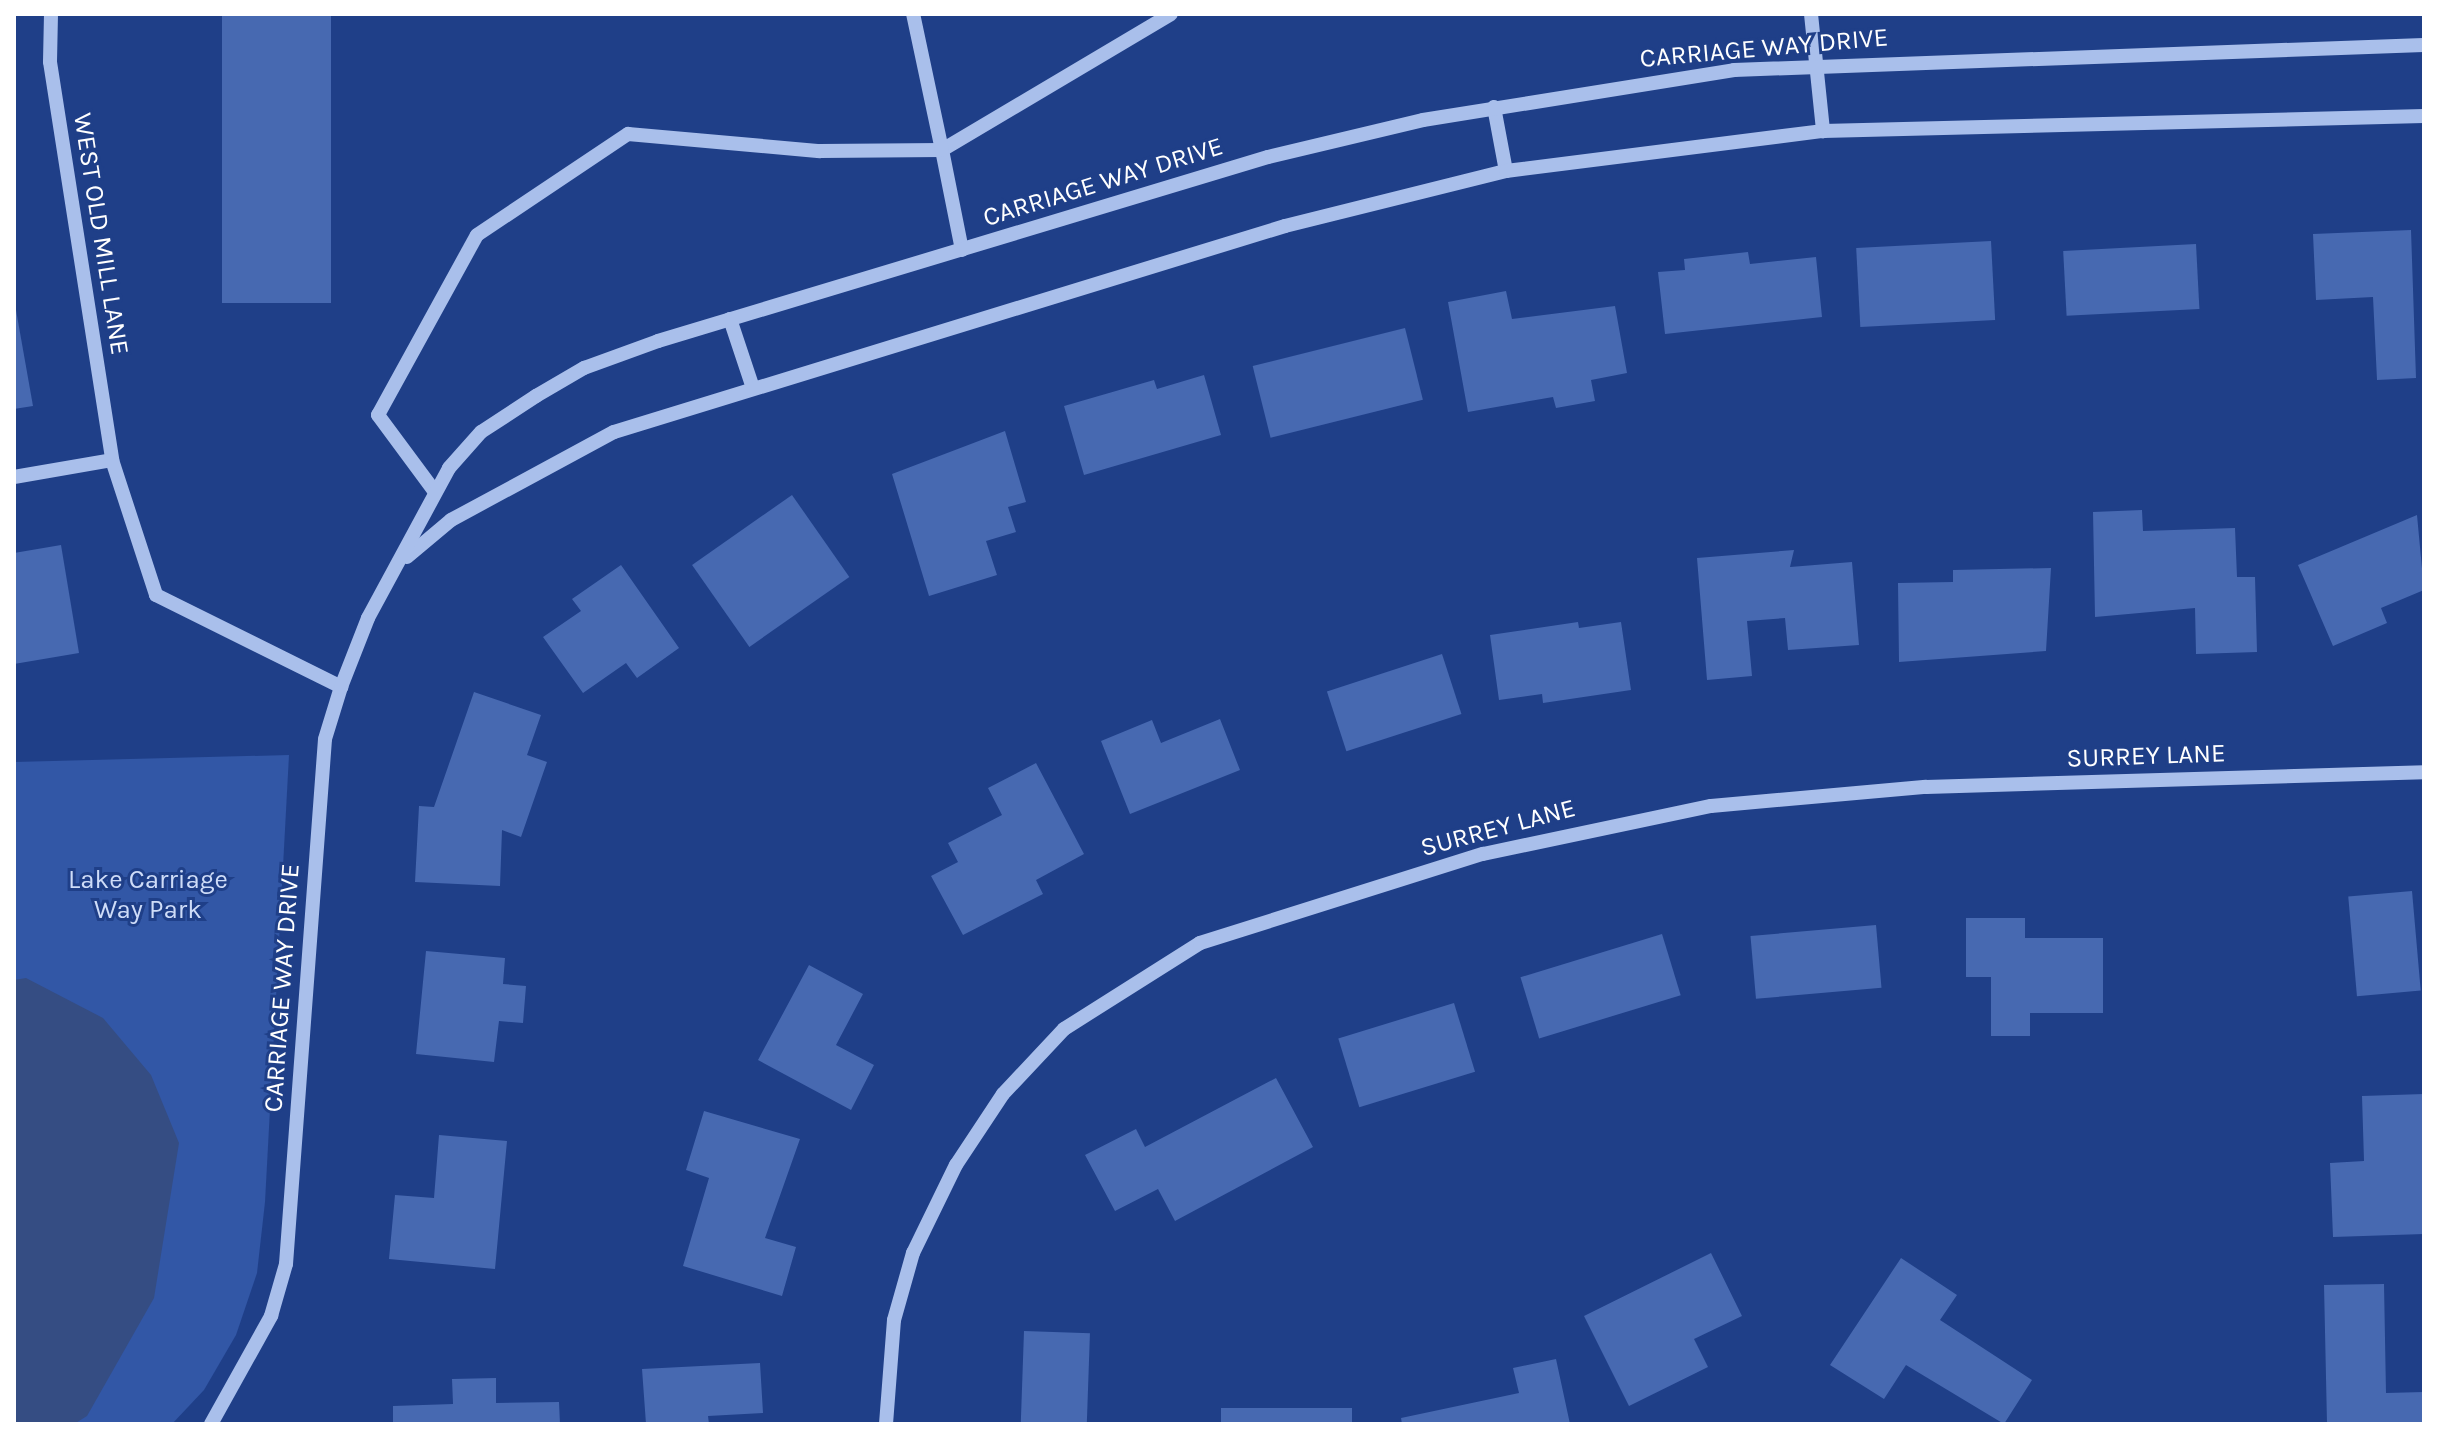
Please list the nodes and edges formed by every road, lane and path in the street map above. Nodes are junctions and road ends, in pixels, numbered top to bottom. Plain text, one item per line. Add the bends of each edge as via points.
1 (51, 14) edge
2 (913, 14) edge
3 (1171, 14) edge
4 (1811, 14) edge
5 (2424, 45) edge
6 (1814, 65) junction
7 (1494, 107) junction
8 (2424, 116) edge
9 (1823, 131) junction
10 (942, 150) junction
11 (1506, 171) junction
12 (962, 250) junction
13 (730, 319) junction
14 (753, 388) junction
15 (112, 460) junction
16 (14, 477) edge
17 (435, 492) junction
18 (407, 557) junction
19 (341, 687) junction
20 (2424, 772) edge
21 (211, 1424) edge
22 (886, 1424) edge

1 - 15 street, WEST OLD MILL LANE via 50,62
2 - 10 street
3 - 10 street
4 - 6 street
5 - 6 street, CARRIAGE WAY DRIVE
6 - 7 street, CARRIAGE WAY DRIVE via 1686,76
6 - 9 street
7 - 11 street
7 - 12 street, CARRIAGE WAY DRIVE via 1268,157
8 - 9 street, CARRIAGE WAY DRIVE
9 - 11 street, CARRIAGE WAY DRIVE
10 - 12 street
10 - 17 street via 820,151 628,134 477,235 378,415
11 - 14 street, CARRIAGE WAY DRIVE via 1285,226
12 - 13 street, CARRIAGE WAY DRIVE
13 - 14 street
13 - 17 street, CARRIAGE WAY DRIVE via 584,368 536,396 481,432
14 - 18 street, CARRIAGE WAY DRIVE via 614,432 451,520
15 - 16 street
15 - 19 street, WEST OLD MILL LANE via 156,595
17 - 18 street, CARRIAGE WAY DRIVE
18 - 19 street, CARRIAGE WAY DRIVE via 368,618
19 - 21 street, CARRIAGE WAY DRIVE via 325,739 286,1264 271,1316
20 - 22 street, SURREY LANE via 1926,787 1711,806 1483,854 1200,943 1064,1029 1003,1094 956,1165 902,1293

